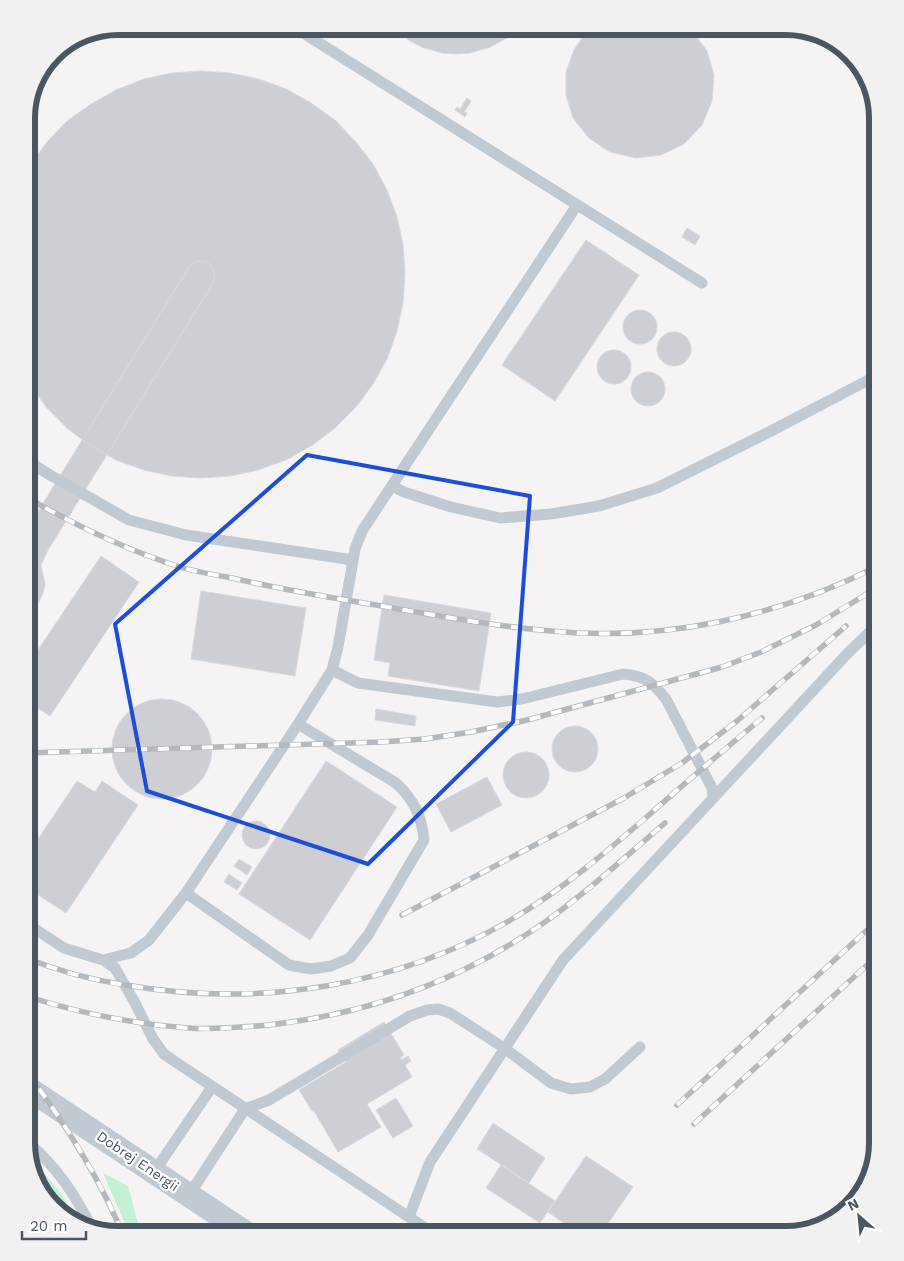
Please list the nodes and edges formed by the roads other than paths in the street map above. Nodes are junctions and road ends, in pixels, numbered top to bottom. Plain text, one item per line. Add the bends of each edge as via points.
1 (306, 35) edge
2 (577, 205) junction
3 (702, 283) dead end
4 (869, 380) edge
5 (35, 466) edge
6 (392, 486) junction
7 (353, 560) junction
8 (869, 633) edge
9 (332, 670) junction
10 (298, 724) junction
11 (713, 798) junction
12 (186, 893) junction
13 (35, 928) edge
14 (103, 960) junction
15 (640, 1047) dead end
16 (504, 1048) junction
17 (212, 1087) junction
18 (35, 1093) edge
19 (246, 1109) junction
20 (36, 1149) edge
21 (154, 1172) junction
22 (189, 1195) junction
23 (409, 1217) junction
24 (87, 1220) edge
25 (236, 1226) edge
26 (422, 1226) edge

1 - 2 lane
2 - 3 lane
2 - 6 lane
4 - 6 lane via 657,488 599,506 500,518 451,507
5 - 7 lane via 129,520 186,535
6 - 7 lane via 362,532
7 - 9 lane
8 - 11 lane
9 - 10 lane
9 - 11 lane via 358,683 497,702 623,674 638,675 647,679 666,699 712,788
10 - 12 lane
10 - 12 lane via 396,783 409,795 422,824 424,840 368,935 350,958 331,966 311,969 289,965
11 - 16 lane via 563,960
12 - 14 lane via 149,940 131,953
13 - 14 lane via 64,948
14 - 17 lane via 115,968 164,1054
15 - 16 lane via 605,1078 590,1087 571,1089 551,1083
16 - 19 lane via 450,1013 427,1010 410,1016 269,1100
16 - 23 lane via 430,1162
17 - 19 lane
17 - 21 lane
18 - 21 street, Dobrej Energii
19 - 22 lane
19 - 23 lane
20 - 24 lane via 66,1183
21 - 22 street, Dobrej Energii
22 - 25 street, Dobrej Energii
23 - 26 lane

